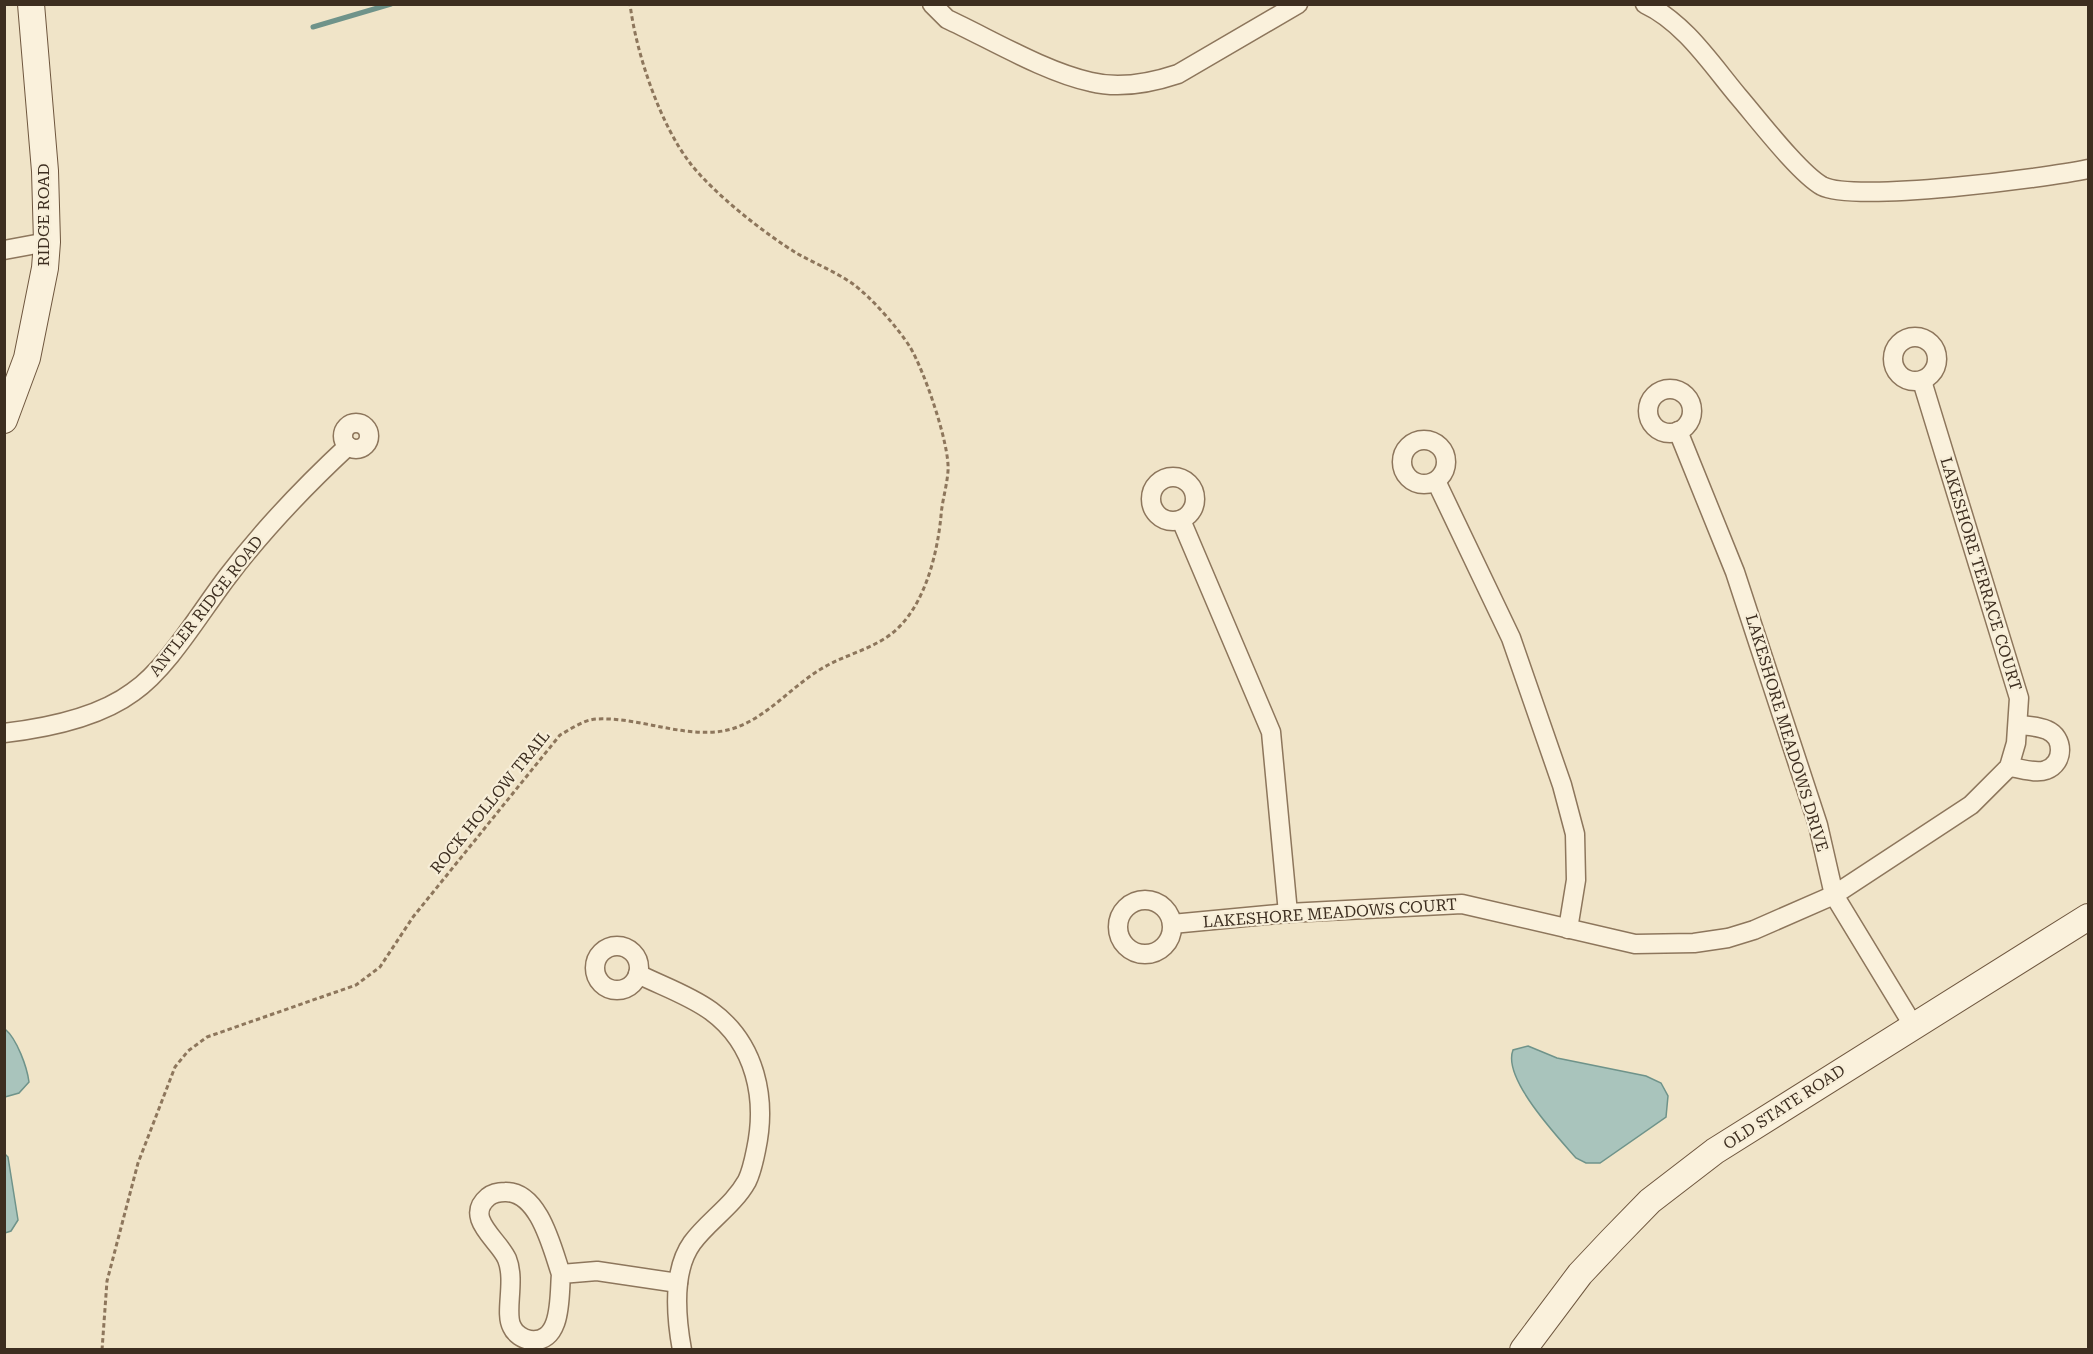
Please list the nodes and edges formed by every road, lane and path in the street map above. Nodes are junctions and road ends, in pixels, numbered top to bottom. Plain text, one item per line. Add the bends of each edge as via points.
1 (31, 4) edge
2 (630, 4) edge
3 (932, 4) edge
4 (1298, 4) edge
5 (1645, 4) edge
6 (2088, 169) edge
7 (47, 242) junction
8 (4, 250) edge
9 (1922, 381) dead end
10 (4, 420) edge
11 (1678, 431) dead end
12 (348, 446) dead end
13 (1436, 481) dead end
14 (1182, 520) dead end
15 (2019, 725) junction
16 (4, 733) edge
17 (2009, 767) junction
18 (1834, 894) junction
19 (1288, 913) junction
20 (2088, 917) edge
21 (1172, 924) dead end
22 (1568, 929) junction
23 (638, 974) dead end
24 (1912, 1025) junction
25 (561, 1274) junction
26 (678, 1283) junction
27 (102, 1350) edge
28 (682, 1350) edge
29 (1523, 1350) edge

1 - 7 street, RIDGE ROAD
2 - 27 path, ROCK HOLLOW TRAIL via 633,25 668,128 688,161 717,190 796,253 854,285 911,349 942,432 948,470 939,542 922,591 907,620 888,636 817,671 750,722 717,732 594,719 560,735 421,906 380,967 356,985 222,1030 188,1051 175,1066 138,1163 107,1281
3 - 4 street via 947,19 1060,72 1092,83 1126,85 1178,74
5 - 6 street via 1670,20 1790,156 1820,185 1834,191 1982,183
7 - 8 street
7 - 10 street, RIDGE ROAD via 27,358
9 - 15 street, LAKESHORE TERRACE COURT via 2012,670 2019,698
11 - 18 street, LAKESHORE MEADOWS DRIVE via 1739,582 1818,825
12 - 16 street, ANTLER RIDGE ROAD via 271,525 153,676 135,692 86,715
13 - 22 street via 1511,638 1562,785 1575,834 1576,880
14 - 19 street via 1271,732
15 - 17 street, LAKESHORE TERRACE COURT
15 - 17 street via 2048,730 2056,736 2059,758 2040,771
17 - 18 street via 1971,805
18 - 22 street, LAKESHORE MEADOWS COURT via 1754,930 1694,943 1635,944
18 - 24 street, LAKESHORE MEADOWS DRIVE
19 - 21 street, LAKESHORE MEADOWS COURT
19 - 22 street, LAKESHORE MEADOWS COURT via 1462,904
20 - 24 street, OLD STATE ROAD
23 - 26 street via 712,1012 730,1030 744,1048 761,1100 761,1126 747,1180 725,1211 692,1244
24 - 29 street, OLD STATE ROAD via 1715,1151 1650,1201 1580,1274
25 - 25 street via 544,1229 522,1196 497,1192 486,1198 480,1221 507,1259 510,1320 517,1334 539,1340 552,1330
25 - 26 street via 597,1271
26 - 28 street via 676,1308

